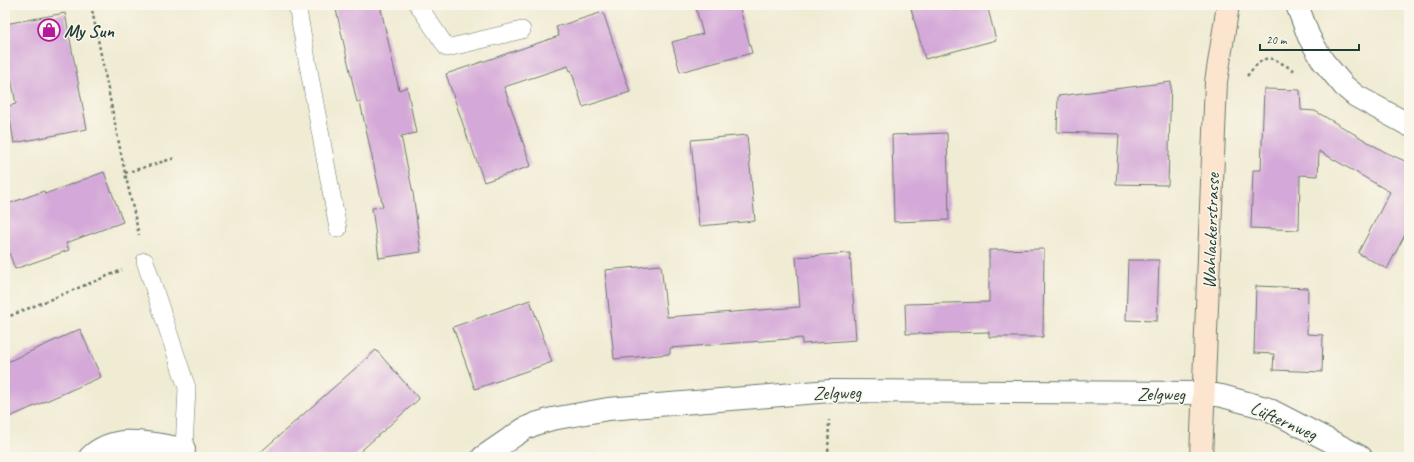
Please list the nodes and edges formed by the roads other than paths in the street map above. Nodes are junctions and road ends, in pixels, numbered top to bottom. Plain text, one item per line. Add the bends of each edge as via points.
1 (296, 5) edge
2 (418, 5) edge
3 (1228, 5) edge
4 (1297, 5) edge
5 (522, 30) dead end
6 (1409, 125) edge
7 (338, 229) dead end
8 (145, 261) road end
9 (1204, 393) junction
10 (183, 453) edge
11 (90, 457) edge
12 (483, 457) edge
13 (1201, 457) edge
14 (1362, 457) edge

1 - 7 lane
2 - 5 lane via 447,48
3 - 9 street, Wahlackerstrasse via 1216,82
4 - 6 street via 1309,37 1323,61 1344,86 1356,96
8 - 10 lane via 187,388
9 - 12 street, Zelgweg via 830,391 608,409 552,418 524,430
9 - 13 street, Wahlackerstrasse
9 - 14 street, Lüfternweg via 1266,408
10 - 11 street via 133,442 119,442 107,445

